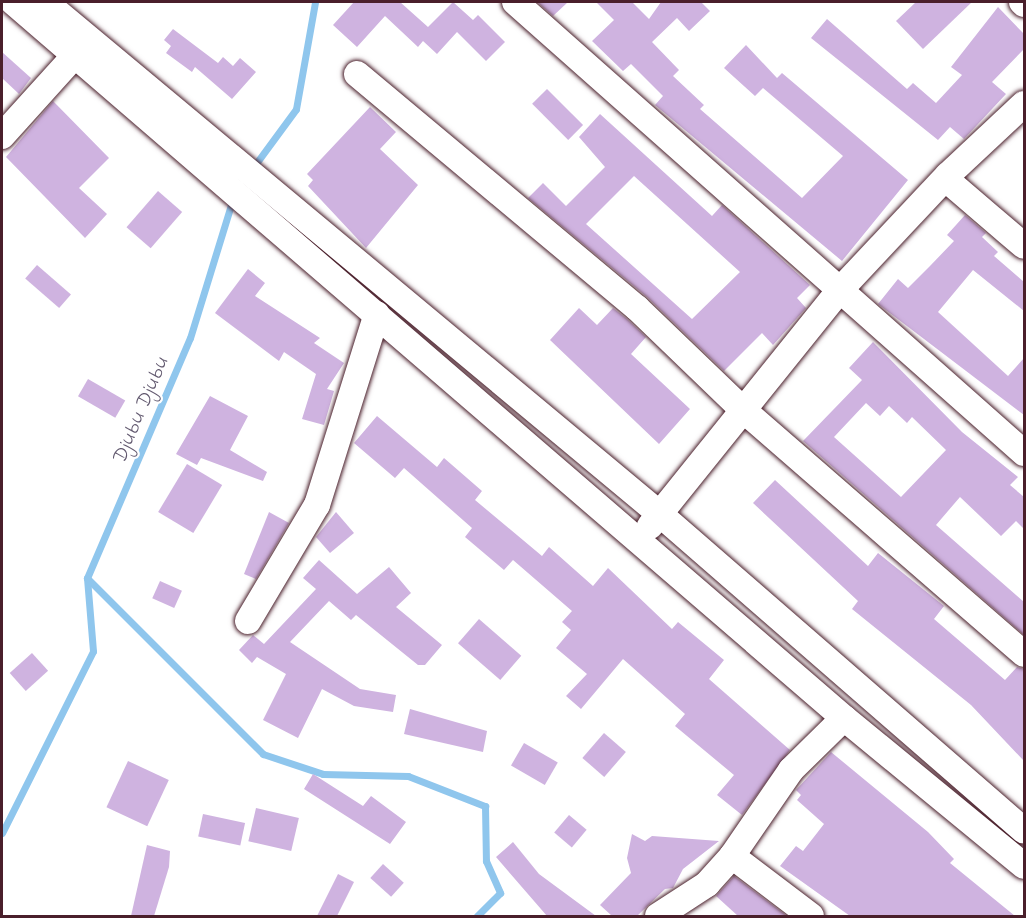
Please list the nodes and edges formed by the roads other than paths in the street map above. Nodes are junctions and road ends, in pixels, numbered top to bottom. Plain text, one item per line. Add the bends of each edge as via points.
1 (13, 2) edge
2 (45, 2) edge
3 (515, 2) edge
4 (76, 54) junction
5 (357, 74) dead end
6 (1024, 104) edge
7 (2, 136) edge
8 (947, 180) junction
9 (1024, 246) edge
10 (839, 291) junction
11 (376, 314) junction
12 (741, 408) junction
13 (1024, 453) edge
14 (660, 515) junction
15 (637, 538) junction
16 (248, 621) dead end
17 (1024, 654) edge
18 (844, 718) junction
19 (1024, 831) edge
20 (732, 856) junction
21 (1024, 866) edge
22 (658, 916) edge
23 (811, 916) edge

1 - 4 street
2 - 14 street via 230,151
3 - 10 street
4 - 7 street
4 - 11 street
5 - 12 street via 637,308
6 - 8 street
8 - 9 street
8 - 10 street
10 - 12 street
10 - 13 street
11 - 15 street
11 - 16 street via 317,505
12 - 14 street
12 - 17 street
14 - 15 street
14 - 19 street
15 - 18 street
18 - 20 street via 790,770
18 - 21 street
20 - 22 street via 706,884
20 - 23 street

